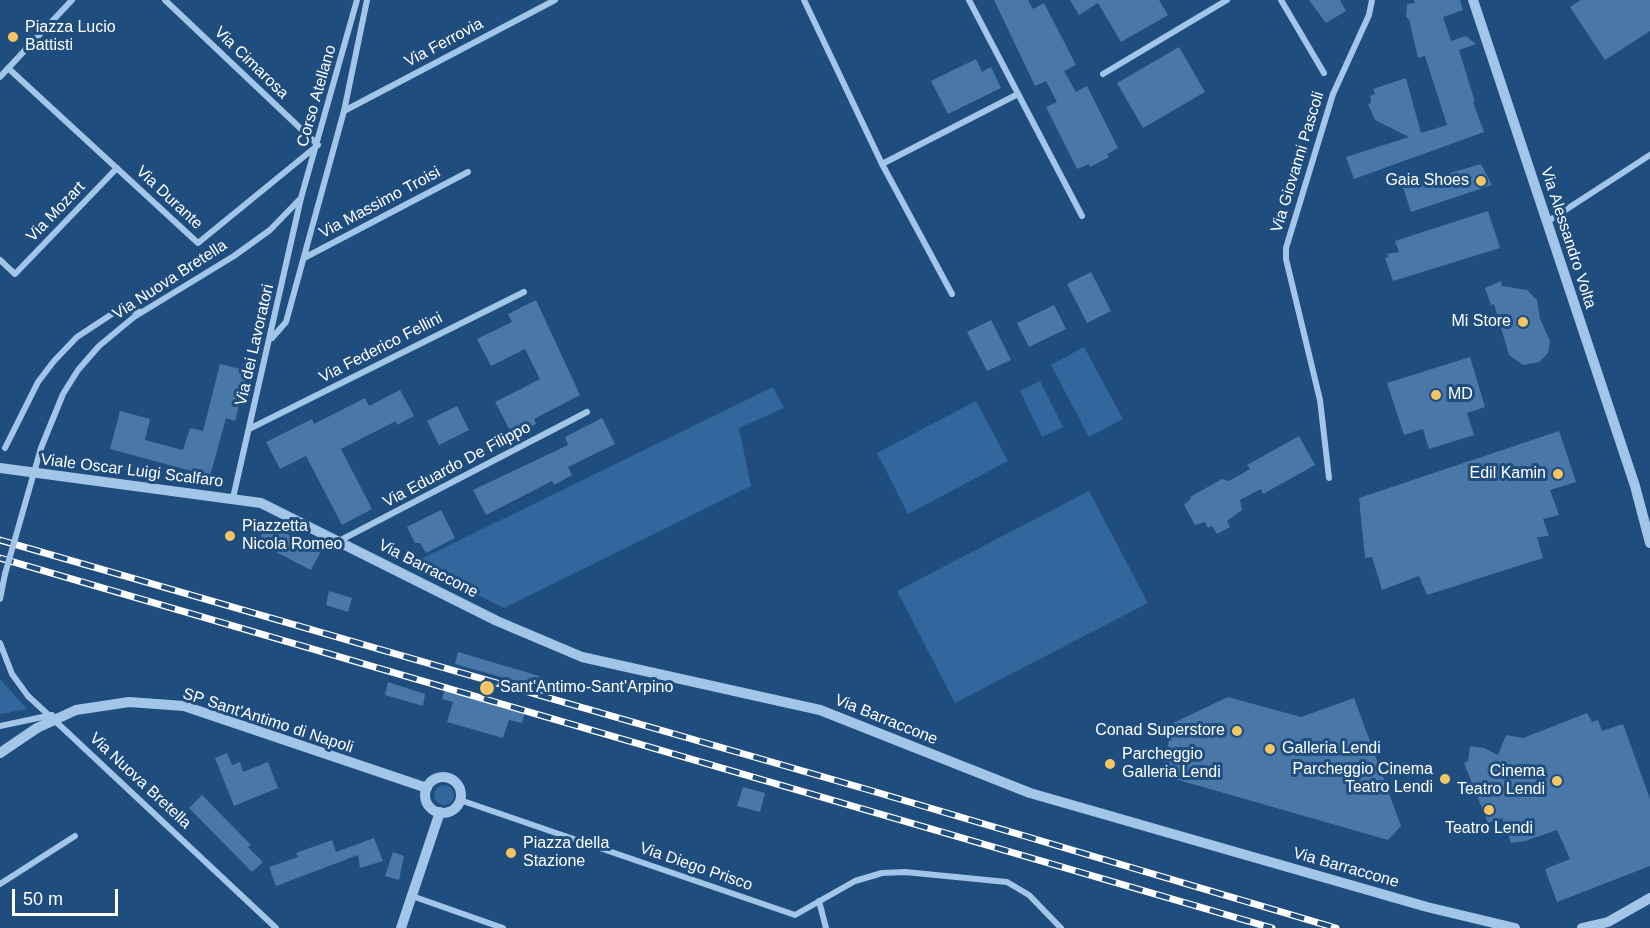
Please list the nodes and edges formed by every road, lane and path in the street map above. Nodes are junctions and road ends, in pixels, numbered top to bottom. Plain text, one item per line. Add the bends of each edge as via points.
1 (72, 0) edge
2 (165, 0) edge
3 (357, 0) edge
4 (368, 0) edge
5 (555, 0) edge
6 (804, 0) edge
7 (969, 0) edge
8 (1227, 0) edge
9 (1281, 0) edge
10 (1371, 0) edge
11 (1473, 0) edge
12 (8, 68) junction
13 (1324, 72) dead end
14 (1103, 74) dead end
15 (0, 77) edge
16 (1018, 94) junction
17 (344, 111) junction
18 (318, 145) junction
19 (1650, 155) edge
20 (882, 164) junction
21 (117, 168) junction
22 (468, 172) dead end
23 (301, 198) junction
24 (1082, 216) dead end
25 (1547, 222) junction
26 (304, 258) junction
27 (0, 260) edge
28 (524, 292) dead end
29 (952, 294) dead end
30 (142, 312) junction
31 (270, 341) junction
32 (586, 412) dead end
33 (249, 429) junction
34 (5, 448) dead end
35 (0, 468) edge
36 (1329, 478) dead end
37 (1635, 486) junction
38 (233, 498) junction
39 (261, 503) joint
40 (1650, 515) edge
41 (339, 541) junction
42 (1650, 543) edge
43 (0, 599) edge
44 (0, 643) edge
45 (76, 710) junction
46 (0, 726) edge
47 (0, 753) edge
48 (427, 788) junction
49 (460, 800) junction
50 (440, 812) junction
51 (75, 836) dead end
52 (0, 884) edge
53 (412, 896) junction
54 (1650, 898) edge
55 (819, 902) junction
56 (276, 928) edge
57 (401, 928) edge
58 (503, 928) edge
59 (826, 928) edge
60 (1061, 928) edge
61 (1515, 928) edge
62 (1582, 928) edge

1 - 12 street
2 - 18 street, Via Cimarosa
3 - 18 street, Corso Atellano
4 - 17 street
5 - 17 street, Via Ferrovia
6 - 20 street
7 - 16 street
8 - 14 street
9 - 13 street
10 - 36 street, Via Giovanni Pascoli via 1369,15 1333,93 1286,248 1320,400
11 - 25 street, Via Alessandro Volta
12 - 15 street
12 - 21 street, Via Durante
16 - 20 street
16 - 24 street
17 - 26 street
18 - 21 street, Via Durante via 198,243
18 - 23 street, Corso Atellano
19 - 25 street
20 - 29 street
21 - 27 street, Via Mozart via 15,274
22 - 26 street, Via Massimo Troisi
23 - 30 street, Via Nuova Bretella via 270,230 234,256
23 - 31 street, Via dei Lavoratori
25 - 37 street, Via Alessandro Volta
26 - 31 street via 286,322
28 - 33 street, Via Federico Fellini
30 - 34 street via 115,312 77,337 38,382
30 - 43 street, Via Nuova Bretella, bridge via 99,346 63,394 41,448
31 - 33 street, Via dei Lavoratori
32 - 41 street, Via Eduardo De Filippo
33 - 38 street, Via dei Lavoratori
35 - 38 street, Viale Oscar Luigi Scalfaro
37 - 40 street, Via Alessandro Volta
37 - 42 street, Via Alessandro Volta
38 - 39 street, Viale Oscar Luigi Scalfaro
39 - 41 street, Via Barraccone
41 - 61 street, Via Barraccone via 497,621 582,657 820,710 1030,793 1427,907
44 - 56 street, Via Nuova Bretella, bridge via 12,674 28,696
45 - 46 street
45 - 47 street, SP Sant'Antimo di Napoli via 37,728
45 - 48 street, SP Sant'Antimo di Napoli via 129,702 184,706
48 - 49 street via 438,778 452,779 459,786
48 - 50 street via 428,803
49 - 50 street via 450,811
49 - 55 street, Via Diego Prisco via 795,915
50 - 53 street
51 - 52 street
53 - 57 street
53 - 58 street
54 - 62 street via 1608,922
55 - 59 street
55 - 60 street, Via Diego Prisco via 855,881 882,873 1007,882 1029,895

